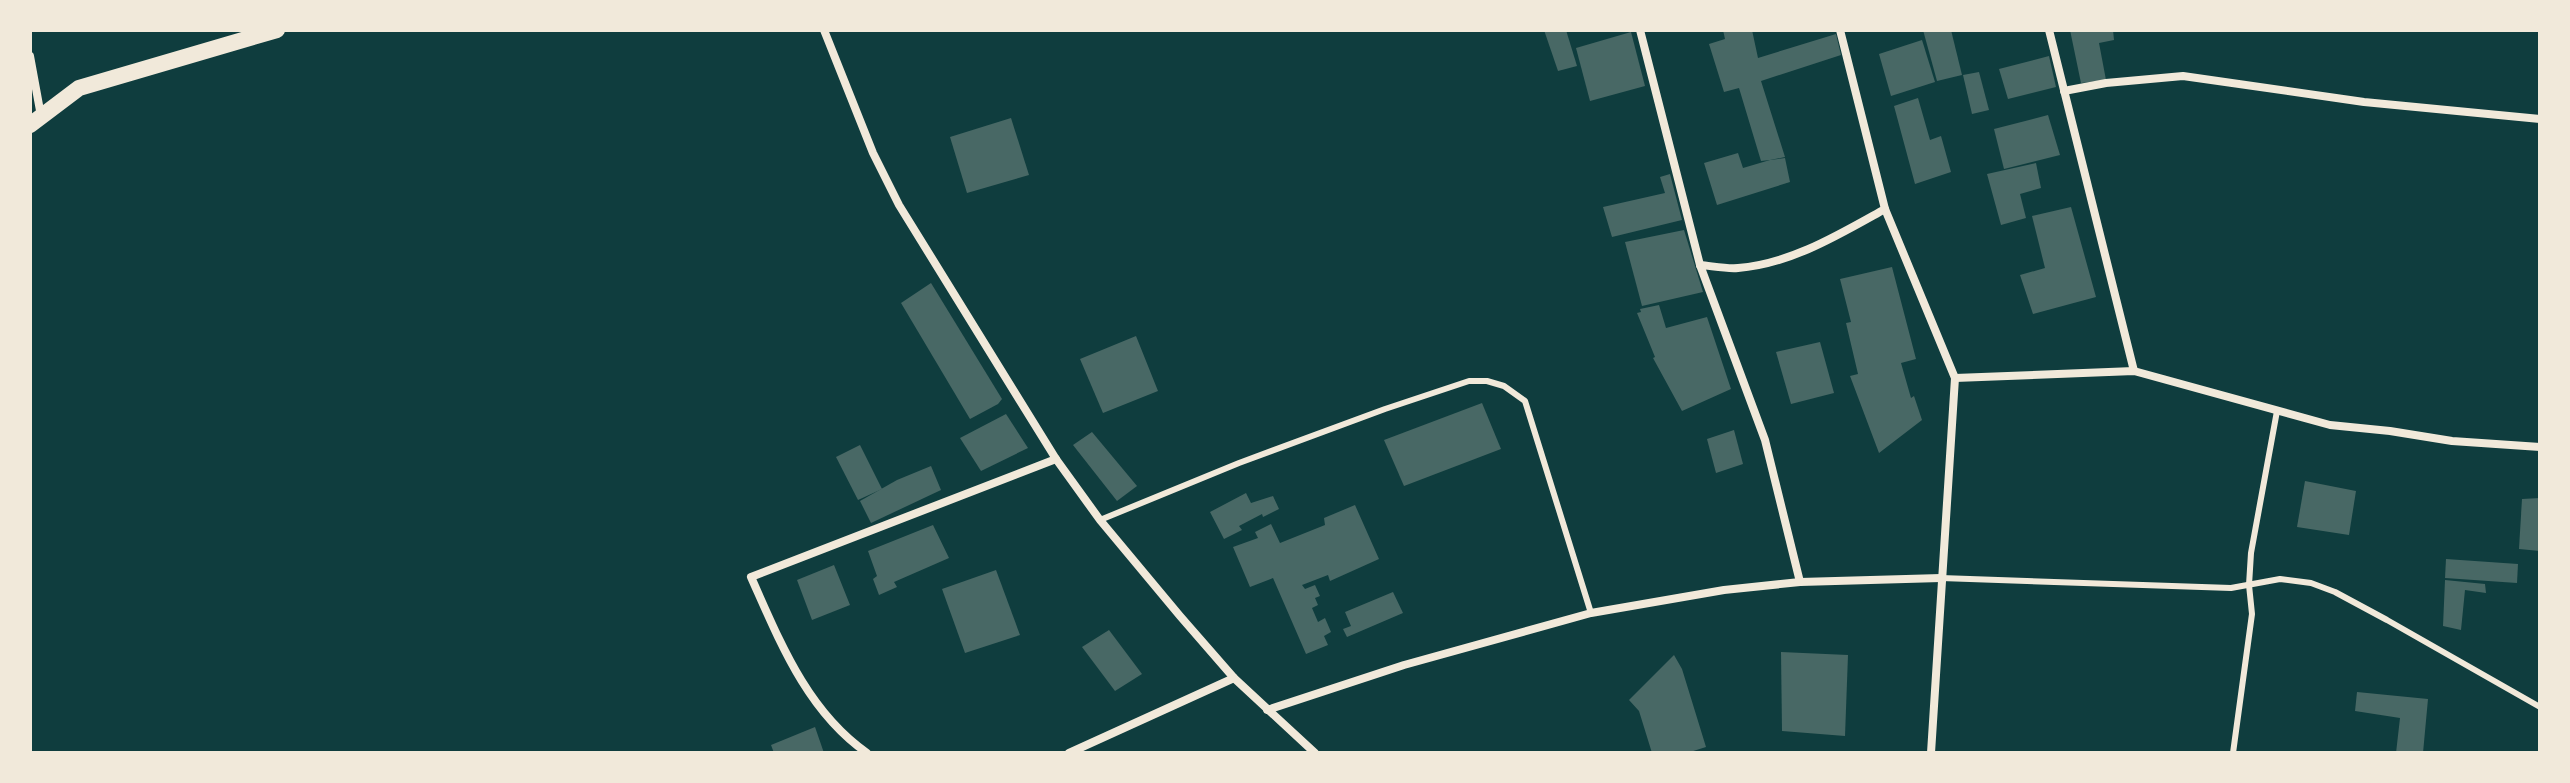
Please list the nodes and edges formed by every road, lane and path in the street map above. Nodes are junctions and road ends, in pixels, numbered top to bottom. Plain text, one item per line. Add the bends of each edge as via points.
1 (824, 30) edge
2 (1640, 30) edge
3 (1840, 30) edge
4 (2049, 30) edge
5 (270, 31) edge
6 (30, 56) edge
7 (2064, 91) junction
8 (2540, 119) edge
9 (36, 120) edge
10 (1885, 209) junction
11 (1700, 265) junction
12 (2134, 371) junction
13 (1955, 378) junction
14 (2277, 411) junction
15 (2540, 447) edge
16 (1056, 459) junction
17 (1100, 520) junction
18 (1941, 578) junction
19 (1800, 582) junction
20 (2249, 585) junction
21 (1591, 613) junction
22 (1234, 678) junction
23 (2540, 707) edge
24 (1267, 710) junction
25 (867, 753) edge
26 (1069, 753) edge
27 (1315, 753) edge
28 (1931, 753) edge
29 (2233, 753) edge

1 - 16 street via 899,205
2 - 11 street
3 - 10 street
4 - 7 street
5 - 9 main road via 79,88
6 - 9 street
7 - 8 street via 2183,76 2364,102
7 - 12 street
10 - 11 street via 1777,261 1738,268
10 - 13 street
11 - 19 street via 1765,440
12 - 13 street
12 - 14 street
13 - 18 street
14 - 15 street via 2330,425
14 - 20 lane
16 - 17 street
16 - 25 street via 751,577 812,699
17 - 21 lane via 1385,409 1469,381 1487,381 1525,401
17 - 22 street
18 - 19 street
18 - 20 lane
18 - 28 street
19 - 21 street
20 - 23 lane via 2280,579 2323,587
20 - 29 lane via 2252,614
21 - 24 street
22 - 24 street
22 - 26 street
24 - 27 street

